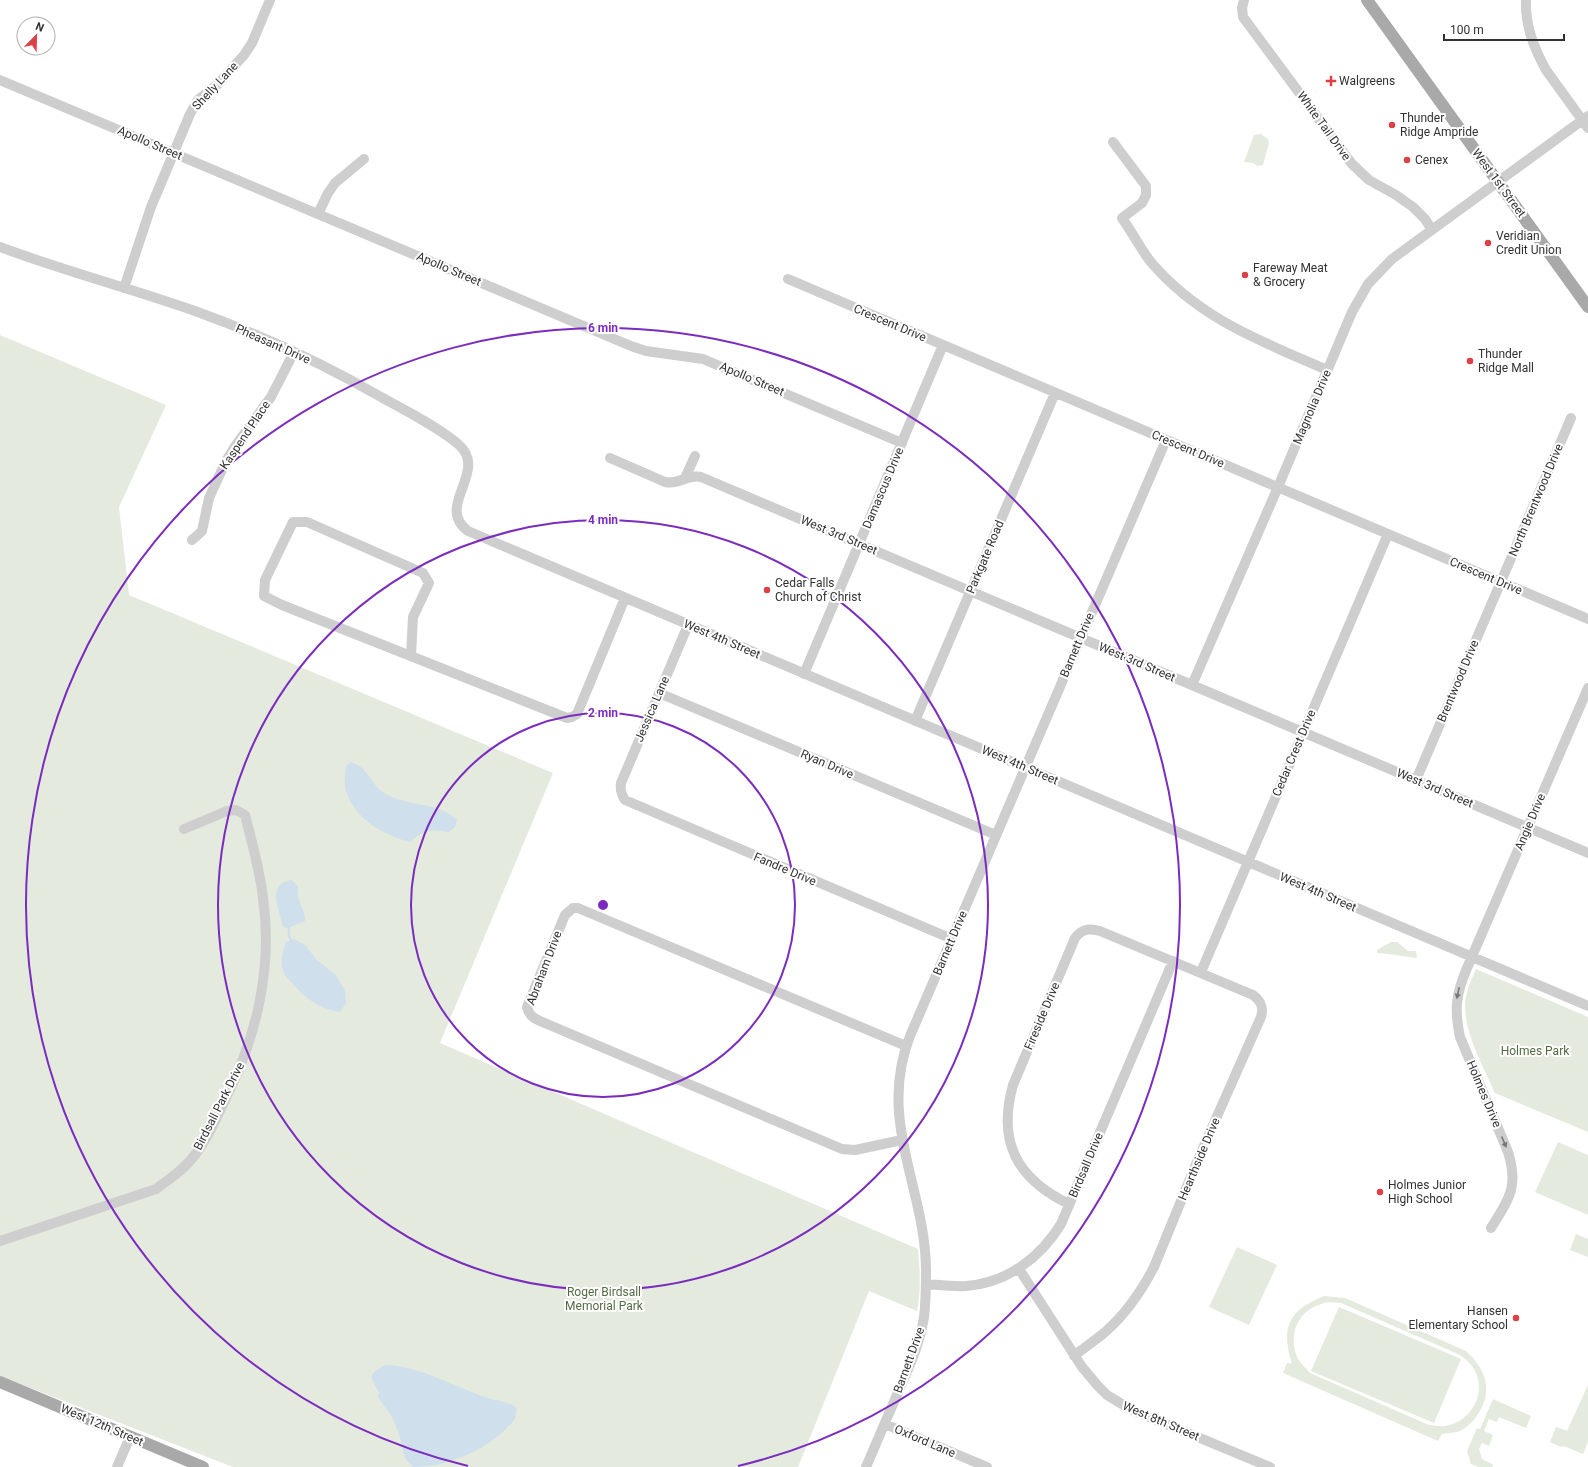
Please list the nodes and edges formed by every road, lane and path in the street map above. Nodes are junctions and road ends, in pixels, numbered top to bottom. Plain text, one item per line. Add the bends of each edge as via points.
1 (270, 0) edge
2 (1244, 0) edge
3 (1367, 0) edge
4 (1526, 0) edge
5 (0, 80) edge
6 (1586, 121) edge
7 (1113, 142) dead end
8 (173, 153) junction
9 (364, 159) dead end
10 (1499, 182) junction
11 (318, 214) junction
12 (1432, 230) junction
13 (0, 247) edge
14 (788, 279) dead end
15 (124, 288) junction
16 (1588, 307) edge
17 (943, 345) junction
18 (294, 352) junction
19 (1327, 370) junction
20 (1055, 393) junction
21 (1571, 418) dead end
22 (1166, 440) junction
23 (902, 443) junction
24 (695, 456) dead end
25 (610, 458) dead end
26 (685, 478) junction
27 (1278, 488) junction
28 (457, 518) joint
29 (1388, 534) junction
30 (192, 540) dead end
31 (859, 544) junction
32 (1501, 582) junction
33 (970, 591) junction
34 (625, 598) junction
35 (1588, 619) edge
36 (688, 624) junction
37 (1081, 638) junction
38 (411, 656) junction
39 (804, 674) junction
40 (1192, 685) junction
41 (1588, 688) edge
42 (659, 693) junction
43 (915, 721) junction
44 (1304, 732) junction
45 (1025, 767) junction
46 (1416, 780) junction
47 (621, 795) joint
48 (1528, 827) junction
49 (184, 829) dead end
50 (996, 835) junction
51 (1588, 853) edge
52 (1248, 862) junction
53 (952, 939) junction
54 (1472, 957) junction
55 (1173, 961) junction
56 (1201, 972) junction
57 (1588, 1006) edge
58 (906, 1046) junction
59 (902, 1140) junction
60 (1069, 1204) junction
61 (1491, 1228) dead end
62 (0, 1241) edge
63 (1019, 1269) junction
64 (926, 1284) junction
65 (1074, 1356) junction
66 (0, 1382) edge
67 (884, 1424) junction
68 (130, 1437) junction
69 (1265, 1466) edge
70 (117, 1467) edge
71 (203, 1467) edge
72 (866, 1467) edge
73 (987, 1467) edge

1 - 8 street, Shelly Lane via 244,56 218,84 198,100
2 - 12 street, White Tail Drive via 1243,17 1352,164 1369,180 1405,200 1425,219
3 - 10 main road, West 1st Street
4 - 6 street via 1527,25 1535,50 1546,70
5 - 8 street, Apollo Street
6 - 10 street, Magnolia Drive
7 - 19 street via 1146,186 1146,195 1142,203 1122,218 1150,261 1182,293 1210,314 1241,332
8 - 11 street, Apollo Street
8 - 15 street, Shelly Lane via 151,207
9 - 11 street via 336,183
10 - 12 street, Magnolia Drive
10 - 16 main road, West 1st Street
11 - 23 street, Apollo Street via 631,346 646,351 703,359
12 - 19 street, Magnolia Drive via 1392,259 1368,284 1352,312
13 - 15 street, Pheasant Drive
14 - 17 street, Crescent Drive
15 - 18 street, Pheasant Drive via 195,311
17 - 20 street, Crescent Drive
17 - 23 street, Damascus Drive
18 - 28 street, Pheasant Drive via 365,388 435,428 464,449 469,468 456,507
18 - 30 street, Kaspend Place via 271,397 226,461 209,498 202,531
19 - 27 street, Magnolia Drive
20 - 22 street, Crescent Drive
20 - 33 street, Parkgate Road
21 - 32 street, North Brentwood Drive
22 - 27 street, Crescent Drive
22 - 37 street, Barnett Drive
23 - 31 street, Damascus Drive
24 - 26 street
25 - 26 street, West 3rd Street via 665,482 673,484
26 - 31 street, West 3rd Street via 692,475 701,477
27 - 29 street, Crescent Drive
27 - 40 street, Magnolia Drive
28 - 34 street, West 4th Street via 468,531
29 - 32 street, Crescent Drive
29 - 44 street, Cedar Crest Drive
31 - 33 street, West 3rd Street
31 - 39 street, Damascus Drive
32 - 35 street, Crescent Drive
32 - 46 street, Brentwood Drive
33 - 37 street, West 3rd Street
33 - 43 street, Parkgate Road
34 - 36 street, West 4th Street
34 - 38 street via 577,714 572,717 567,718
36 - 39 street, West 4th Street
36 - 42 street, Jessica Lane
37 - 40 street, West 3rd Street
37 - 45 street, Barnett Drive
38 - 38 street via 413,617 429,583 423,573 306,522 294,522 265,580 264,596
39 - 43 street, West 4th Street
40 - 44 street, West 3rd Street
41 - 48 street, Angie Drive
42 - 47 street, Jessica Lane via 621,783
42 - 50 street, Ryan Drive
43 - 45 street, West 4th Street
44 - 46 street, West 3rd Street
44 - 52 street, Cedar Crest Drive
45 - 50 street, Barnett Drive
45 - 52 street, West 4th Street
46 - 48 street, West 3rd Street
47 - 53 street, Fandre Drive via 631,804
48 - 51 street, West 3rd Street
48 - 54 street, Angie Drive
49 - 62 street, Birdsall Park Drive via 226,811 236,810 245,816 258,864 266,934 261,998 233,1085 194,1156 177,1174 156,1190
50 - 53 street, Barnett Drive
52 - 54 street, West 4th Street
52 - 56 street, Cedar Crest Drive
53 - 58 street, Barnett Drive
54 - 57 street, West 4th Street
54 -> 61 street, Holmes Drive via 1457,995 1457,1026 1508,1152 1513,1177 1508,1200
55 - 56 street, Fireside Drive
55 - 60 street, Birdsall Drive
55 - 60 street, Fireside Drive via 1095,929 1084,930 1075,938 1013,1085 1007,1118 1013,1151 1024,1170 1040,1187
56 - 65 street, Hearthside Drive via 1253,995 1263,1008 1262,1017 1147,1281 1117,1321
58 - 59 street, Barnett Drive via 900,1068 898,1095
58 - 59 street, Abraham Drive via 578,908 573,908 565,915 527,1007 533,1018 842,1148 855,1150
59 - 64 street, Barnett Drive via 926,1251
60 - 63 street, Birdsall Drive via 1061,1224 1047,1244
63 - 64 street, Birdsall Drive via 980,1284
63 - 65 street, West 8th Street
64 - 67 street, Barnett Drive via 924,1318 917,1345
65 - 69 street, West 8th Street via 1098,1386 1130,1409
66 - 68 main road, West 12th Street
67 - 72 street, Barnett Drive
67 - 73 street, Oxford Lane
68 - 70 street
68 - 71 main road, West 12th Street

